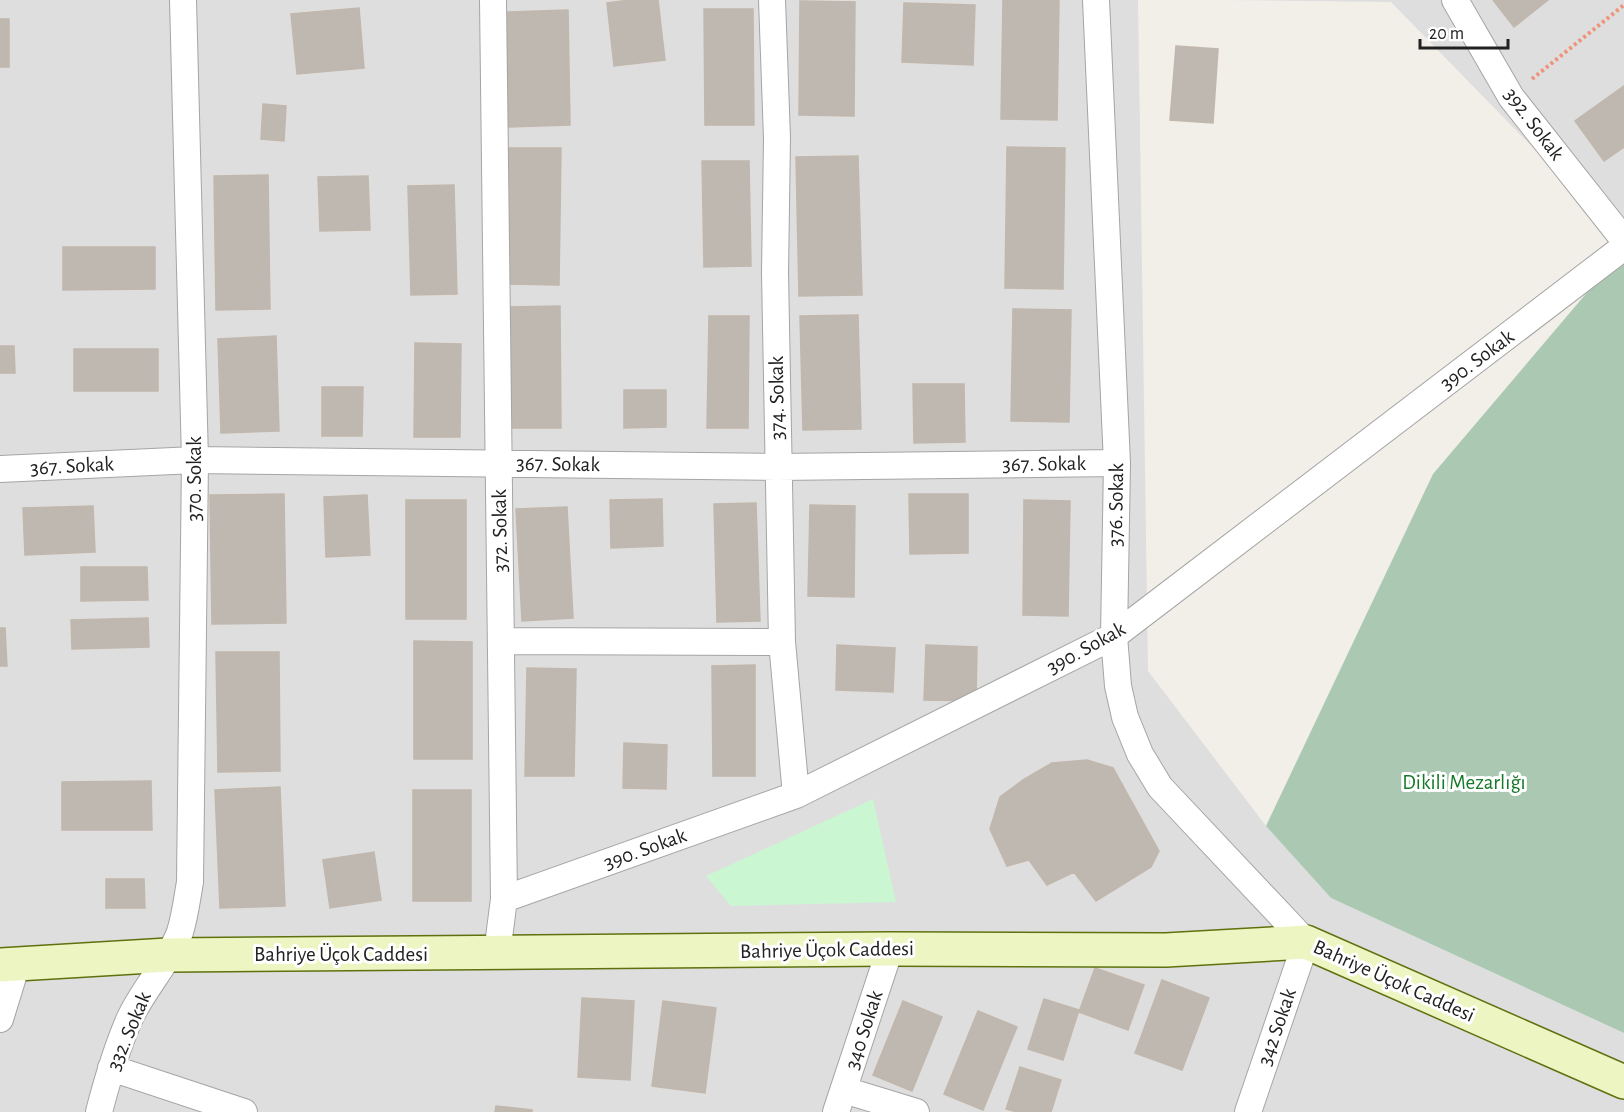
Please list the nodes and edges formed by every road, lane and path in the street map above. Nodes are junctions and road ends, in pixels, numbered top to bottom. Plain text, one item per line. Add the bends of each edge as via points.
1 (183, 0) edge
2 (493, 0) edge
3 (772, 0) edge
4 (1096, 0) edge
5 (1455, 0) edge
6 (1624, 5) edge
7 (1511, 97) junction
8 (1624, 240) edge
9 (1624, 247) edge
10 (195, 460) junction
11 (499, 462) junction
12 (1117, 463) junction
13 (777, 467) junction
14 (0, 469) edge
15 (1114, 636) junction
16 (502, 641) junction
17 (782, 642) junction
18 (796, 795) junction
19 (504, 899) junction
20 (1306, 942) junction
21 (890, 949) junction
22 (497, 953) junction
23 (168, 955) junction
24 (8, 964) edge
25 (0, 1019) edge
26 (111, 1068) junction
27 (1624, 1082) edge
28 (840, 1101) edge
29 (99, 1112) edge
30 (244, 1112) edge
31 (916, 1112) edge
32 (1248, 1112) edge

1 - 10 street, 370. Sokak
2 - 11 street, 372. Sokak
3 - 13 street, 374. Sokak via 777,138
4 - 12 street, 376. Sokak
5 - 7 street, 392. Sokak
6 - 7 path
7 - 8 street, 392. Sokak
9 - 15 street, 390. Sokak
10 - 11 street, 367. Sokak
10 - 14 street, 367. Sokak
10 - 23 street, 370. Sokak via 190,882 180,932
11 - 13 street, 367. Sokak
11 - 16 street, 372. Sokak
12 - 13 street, 367. Sokak
12 - 15 street, 376. Sokak
13 - 17 street, 374. Sokak
15 - 18 street, 390. Sokak
15 - 20 street, 376. Sokak via 1125,717 1140,754 1160,787
16 - 17 street
16 - 19 street, 372. Sokak
17 - 18 street, 374. Sokak
18 - 19 street, 390. Sokak
19 - 22 street, 372. Sokak
20 - 21 street, Bahriye Üçok Caddesi via 1166,950
20 - 27 street, Bahriye Üçok Caddesi
20 - 32 street, 342 Sokak
21 - 22 street, Bahriye Üçok Caddesi
21 - 28 street, 340 Sokak
22 - 23 street, Bahriye Üçok Caddesi
23 - 24 street, Bahriye Üçok Caddesi
23 - 26 street, 332. Sokak via 141,996
24 - 25 street
26 - 29 street, 332. Sokak
26 - 30 street
28 - 31 street

